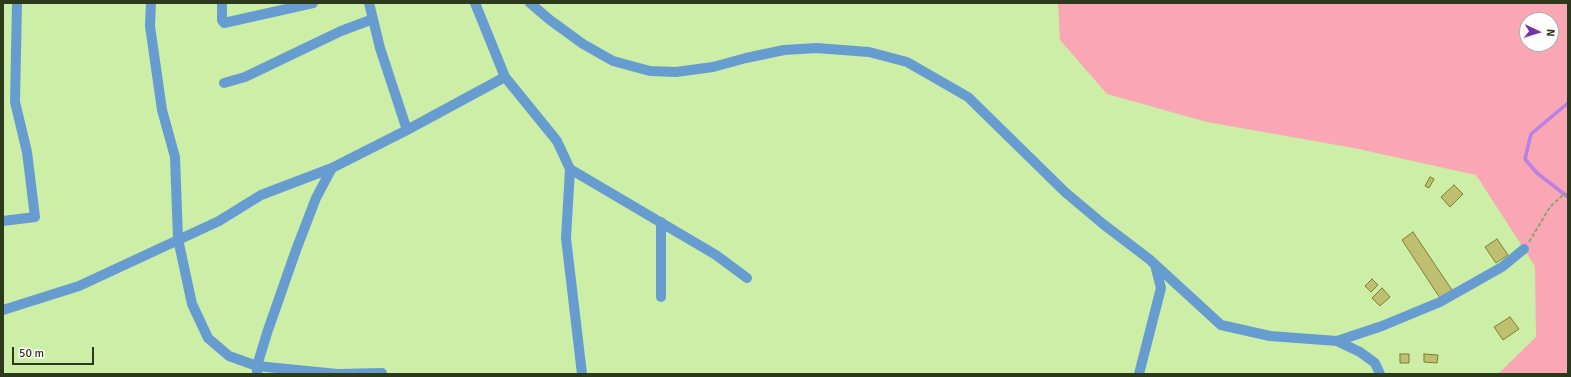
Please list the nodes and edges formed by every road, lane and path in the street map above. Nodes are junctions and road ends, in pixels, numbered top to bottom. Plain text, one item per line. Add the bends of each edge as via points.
1 (16, 3) edge
2 (151, 3) edge
3 (222, 3) edge
4 (312, 3) edge
5 (369, 3) edge
6 (475, 3) edge
7 (530, 3) edge
8 (373, 19) junction
9 (505, 76) junction
10 (224, 83) dead end
11 (407, 130) junction
12 (332, 168) junction
13 (570, 169) junction
14 (1568, 194) edge
15 (3, 221) edge
16 (661, 222) junction
17 (178, 239) junction
18 (1524, 250) joint
19 (1155, 265) junction
20 (747, 278) dead end
21 (661, 297) dead end
22 (3, 310) edge
23 (1337, 340) junction
24 (257, 370) edge
25 (382, 373) dead end
26 (582, 374) edge
27 (1139, 374) edge
28 (1380, 374) edge

1 - 15 street via 15,102 27,152 36,217
2 - 17 street via 150,26 162,110 175,157
3 - 4 street via 224,23
5 - 8 street
6 - 9 street
7 - 19 street via 583,44 613,60 650,71 676,72 713,68 784,50 816,48 870,52 907,62 968,97 1066,192
8 - 10 street
8 - 11 street
9 - 11 street
9 - 13 street via 557,141
11 - 12 street
12 - 17 street via 261,195 219,221
12 - 24 street via 316,198 296,250
13 - 16 street
13 - 26 street via 566,238
14 - 18 path via 1564,194 1550,207
16 - 20 street via 716,255
16 - 21 street
17 - 22 street via 79,286
17 - 24 street via 192,304 208,338 229,356
18 - 23 street via 1502,266 1440,302 1382,326
19 - 23 street via 1221,325 1270,336
19 - 27 street via 1161,288
23 - 28 street via 1375,363
24 - 25 street via 337,374

